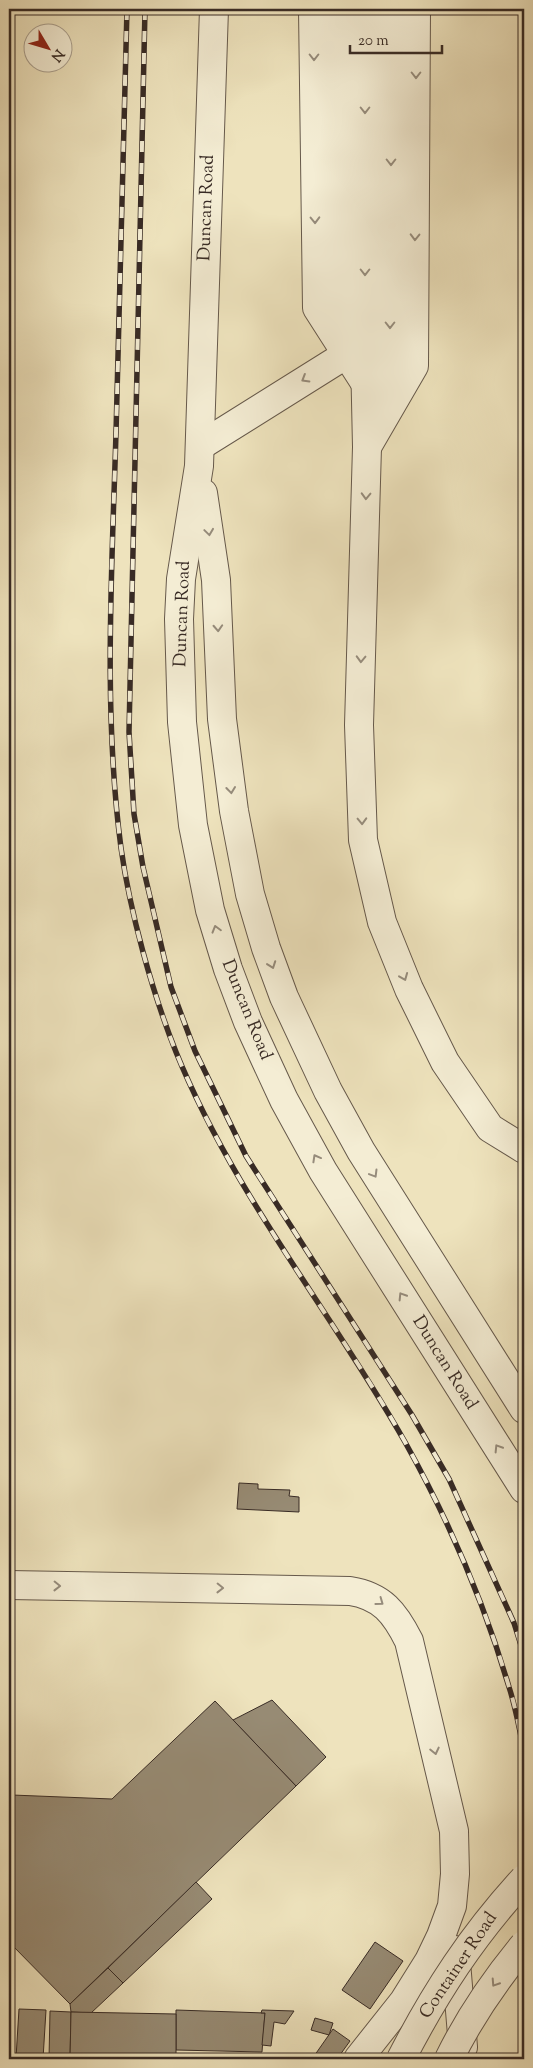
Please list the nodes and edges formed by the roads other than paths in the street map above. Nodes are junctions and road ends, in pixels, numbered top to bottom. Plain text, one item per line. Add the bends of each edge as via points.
1 (214, 9) edge
2 (313, 9) edge
3 (339, 9) edge
4 (365, 9) edge
5 (390, 9) edge
6 (416, 9) edge
7 (344, 349) junction
8 (366, 383) junction
9 (390, 407) junction
10 (367, 447) junction
11 (200, 456) junction
12 (524, 1149) edge
13 (524, 1409) edge
14 (524, 1489) edge
15 (9, 1585) edge
16 (524, 1878) edge
17 (452, 1906) junction
18 (524, 1944) edge
19 (358, 2059) edge
20 (402, 2059) edge
21 (449, 2059) edge
22 (464, 2059) edge

1 - 11 street, Duncan Road
2 -> 7 street via 317,308
3 - 7 street
4 -> 8 street
5 -> 9 street
6 -> 9 street via 414,366
7 - 8 street
7 -> 11 street
8 - 10 street
9 - 10 street
10 -> 12 street via 359,725 363,840 382,922 409,989 445,1062 490,1128
11 -> 13 street, Duncan Road via 216,580 222,719 234,811 250,894 266,948 284,997 328,1092 360,1151
14 -> 11 street, Duncan Road via 323,1171 284,1100 228,969 210,910 193,825 182,722 181,579
15 -> 17 street via 350,1590 374,1598 400,1623 409,1641 454,1831
16 - 20 street, Container Road, bridge via 474,1938 450,1973
17 - 19 street via 429,1960 404,2001
17 - 22 street
18 -> 21 street, bridge via 470,2020

